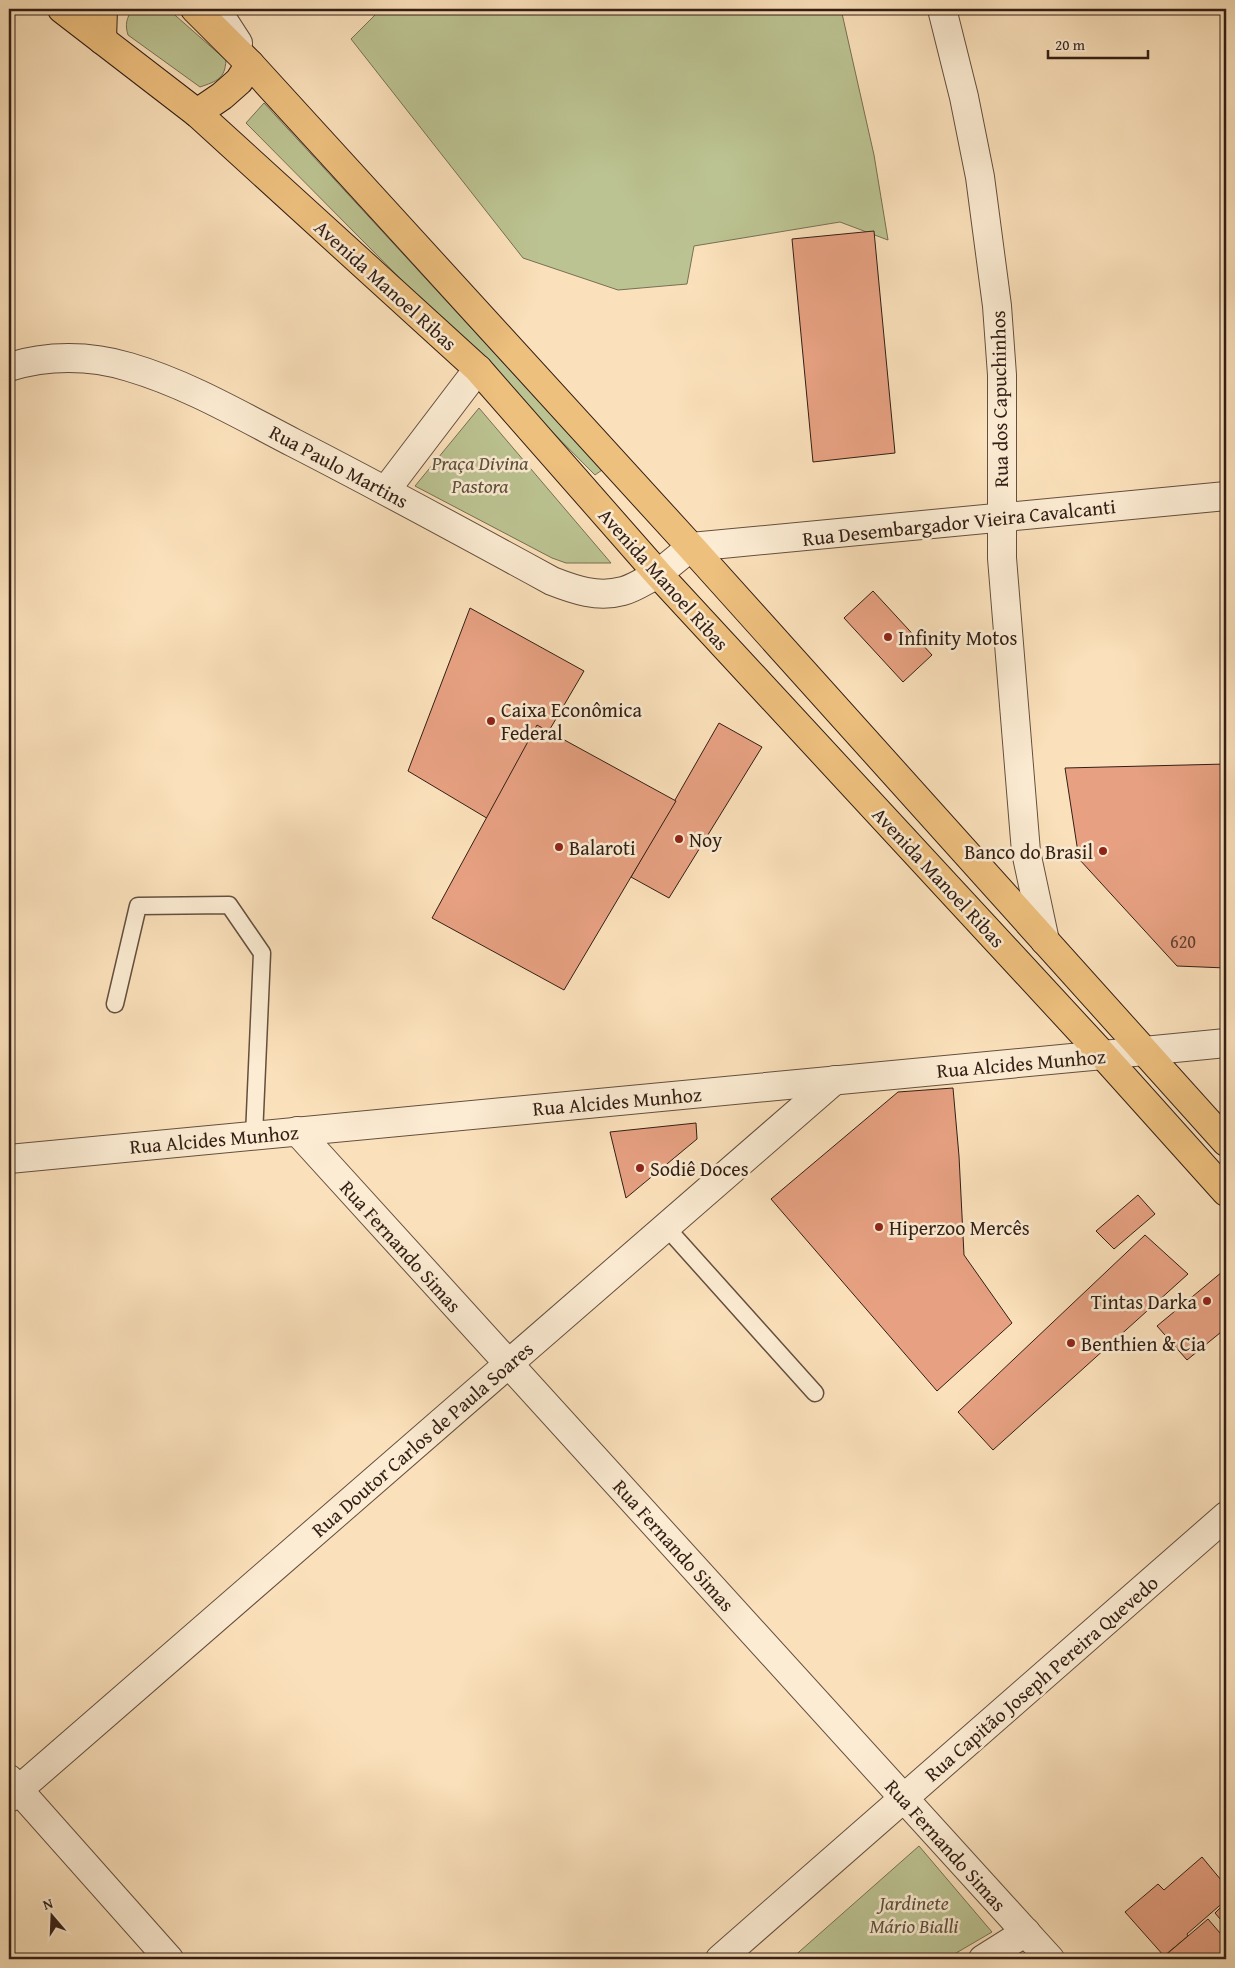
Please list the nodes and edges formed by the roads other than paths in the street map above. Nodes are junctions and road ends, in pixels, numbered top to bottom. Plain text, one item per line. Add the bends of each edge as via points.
1 (62, 9) edge
2 (103, 9) edge
3 (195, 9) edge
4 (216, 9) edge
5 (942, 9) edge
6 (102, 40) junction
7 (250, 64) junction
8 (197, 113) junction
9 (9, 367) edge
10 (478, 369) junction
11 (386, 490) junction
12 (1226, 496) edge
13 (1002, 518) junction
14 (691, 547) junction
15 (658, 574) junction
16 (1044, 941) junction
17 (114, 1004) dead end
18 (1226, 1043) edge
19 (1144, 1051) junction
20 (1103, 1055) junction
21 (835, 1080) junction
22 (297, 1131) junction
23 (254, 1136) junction
24 (1226, 1142) edge
25 (9, 1159) edge
26 (1226, 1192) edge
27 (666, 1227) junction
28 (508, 1364) junction
29 (815, 1393) dead end
30 (1226, 1516) edge
31 (12, 1789) edge
32 (904, 1798) junction
33 (1026, 1932) junction
34 (169, 1959) edge
35 (720, 1959) edge
36 (983, 1959) edge
37 (1050, 1959) edge

1 - 6 main road, Avenida Manoel Ribas
2 - 6 main road
3 - 7 main road, Avenida Manoel Ribas
4 - 7 street
5 - 13 street, Rua dos Capuchinhos via 964,97 990,246 1002,375
6 - 8 main road, Avenida Manoel Ribas
7 - 8 main road via 239,81
7 - 14 main road, Avenida Manoel Ribas
8 - 10 main road, Avenida Manoel Ribas
9 - 11 street, Rua Paulo Martins via 52,358 88,358 128,366 218,403
10 - 11 street
10 - 15 main road, Avenida Manoel Ribas
11 - 15 street, Rua Paulo Martins via 572,589 596,594 624,591
12 - 13 street, Rua Desembargador Vieira Cavalcanti
13 - 14 street, Rua Desembargador Vieira Cavalcanti
13 - 16 street, Rua dos Capuchinhos via 1002,558 1026,852
14 - 15 street, Rua Paulo Martins
14 - 16 main road, Avenida Manoel Ribas
15 - 20 main road, Avenida Manoel Ribas
16 - 19 main road, Avenida Manoel Ribas
17 - 23 lane via 138,906 229,904 262,953
18 - 19 street, Rua Alcides Munhoz
19 - 20 street, Rua Alcides Munhoz
19 - 24 main road, Avenida Manoel Ribas
20 - 21 street, Rua Alcides Munhoz
20 - 26 main road, Avenida Manoel Ribas
21 - 22 street, Rua Alcides Munhoz
21 - 27 street, Rua Doutor Carlos de Paula Soares
22 - 23 street, Rua Alcides Munhoz
22 - 28 street, Rua Fernando Simas
23 - 25 street, Rua Alcides Munhoz
27 - 28 street, Rua Doutor Carlos de Paula Soares
27 - 29 lane
28 - 31 street, Rua Doutor Carlos de Paula Soares
28 - 32 street, Rua Fernando Simas
30 - 32 street, Rua Capitão Joseph Pereira Quevedo
31 - 34 street
32 - 33 street, Rua Fernando Simas
32 - 35 street, Rua Capitão Joseph Pereira Quevedo
33 - 36 street
33 - 37 street, Rua Fernando Simas

